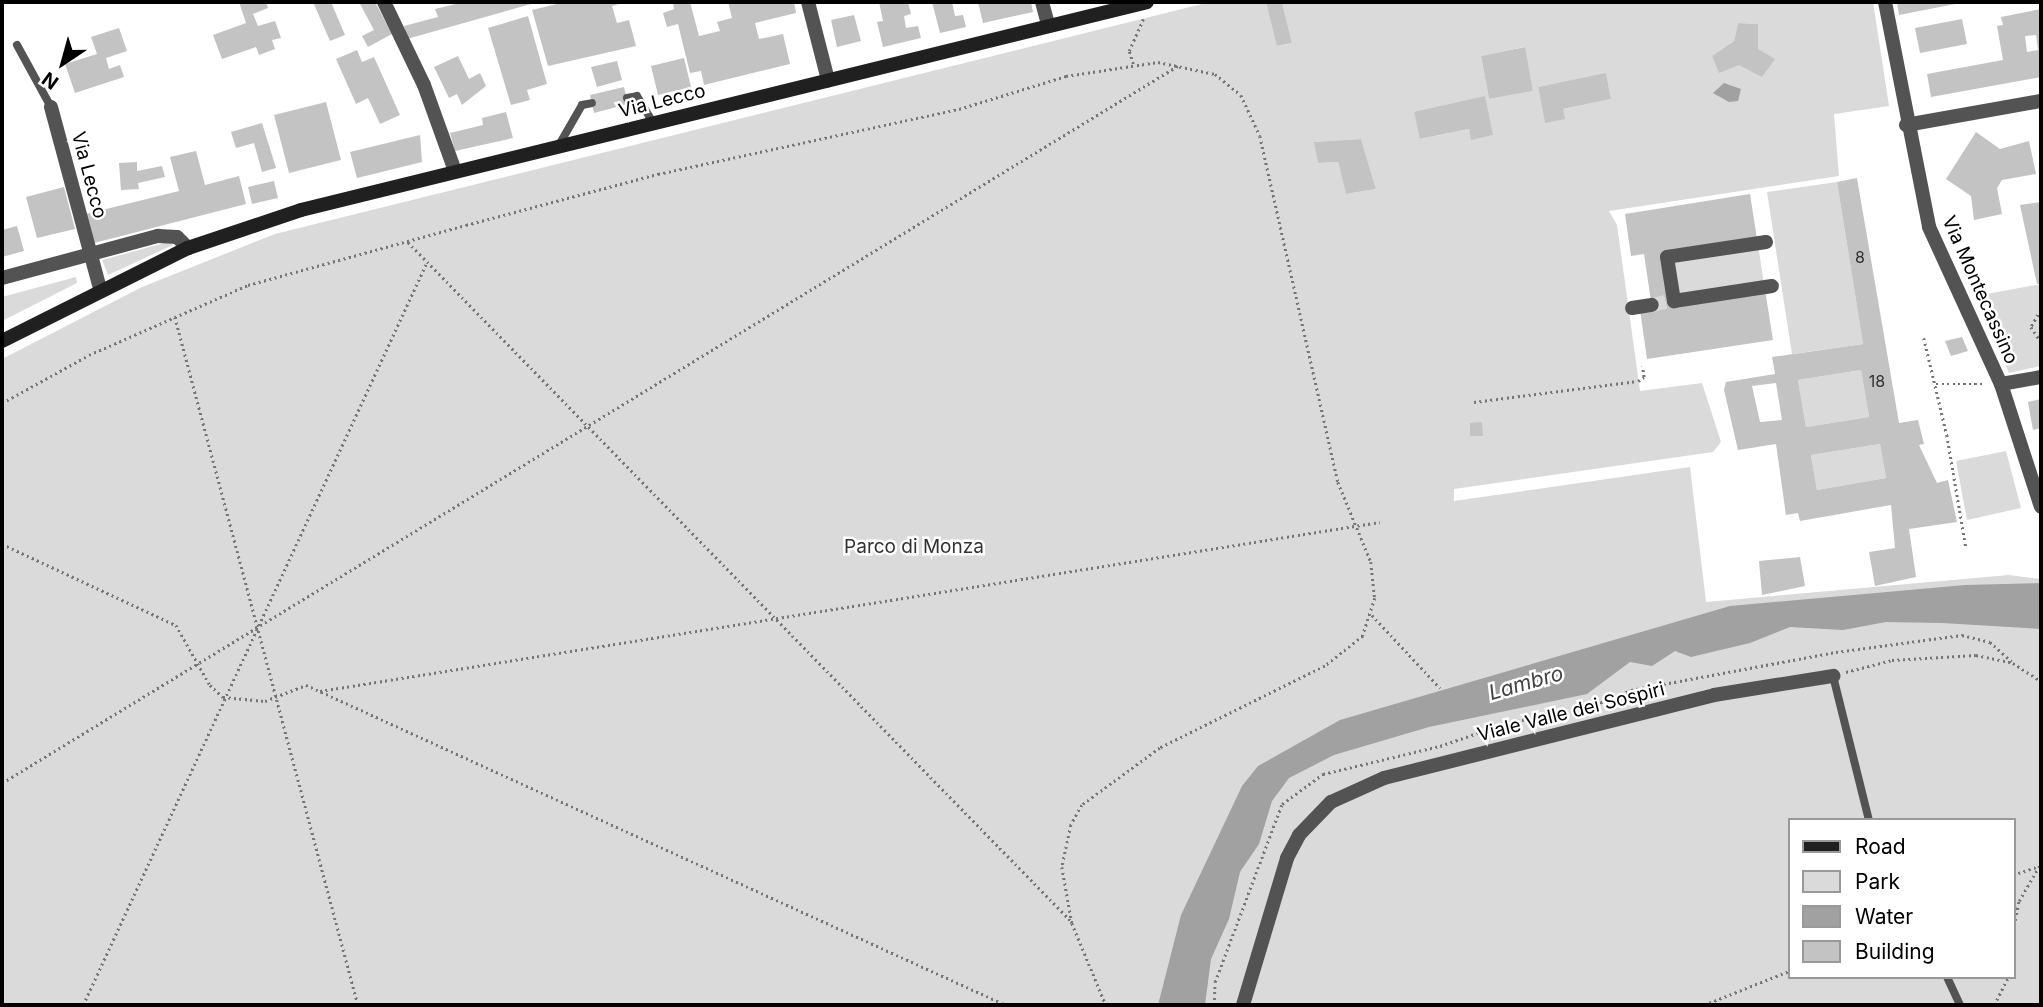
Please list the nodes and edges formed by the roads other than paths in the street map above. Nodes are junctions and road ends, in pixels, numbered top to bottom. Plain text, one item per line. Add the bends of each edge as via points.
1 (384, 2) edge
2 (808, 2) edge
3 (1042, 2) edge
4 (1885, 2) edge
5 (1145, 9) edge
6 (1048, 25) junction
7 (17, 45) dead end
8 (828, 80) junction
9 (627, 98) dead end
10 (2041, 101) edge
11 (592, 103) dead end
12 (51, 107) joint
13 (653, 123) junction
14 (1906, 124) junction
15 (559, 145) junction
16 (455, 171) junction
17 (1766, 242) dead end
18 (188, 248) junction
19 (90, 253) junction
20 (2, 278) edge
21 (1773, 286) dead end
22 (100, 288) junction
23 (1652, 304) tunnel mouth
24 (1632, 308) dead end
25 (2, 341) edge
26 (2041, 377) edge
27 (2001, 384) junction
28 (2041, 507) edge
29 (1833, 676) joint
30 (1868, 818) edge
31 (1948, 979) edge
32 (1243, 1005) edge
33 (1960, 1005) edge

1 - 16 street via 424,85
2 - 8 street
3 - 6 street
4 - 14 street, Via Montecassino
5 - 6 main road, Via Lecco
6 - 8 main road, Via Lecco
7 - 12 lane
8 - 13 main road, Via Lecco
9 - 13 lane via 637,96
10 - 14 street
11 - 15 lane via 582,105
12 - 19 street, Via Lecco
13 - 15 main road, Via Lecco
14 - 27 street, Via Montecassino via 1930,228
15 - 16 main road, Via Lecco
16 - 18 main road, Via Lecco via 301,210
17 - 21 street via 1667,257 1672,301
18 - 19 street via 177,237 158,236
18 - 22 main road, Via Lecco
19 - 20 street
19 - 22 street, Via Lecco
22 - 25 main road, Via Lecco
23 - 24 street
26 - 27 street
27 - 28 street, Via Montecassino
29 - 30 lane
29 - 32 street, Viale Valle dei Sospiri via 1714,695 1384,778 1331,802 1299,835 1287,859
31 - 33 lane

